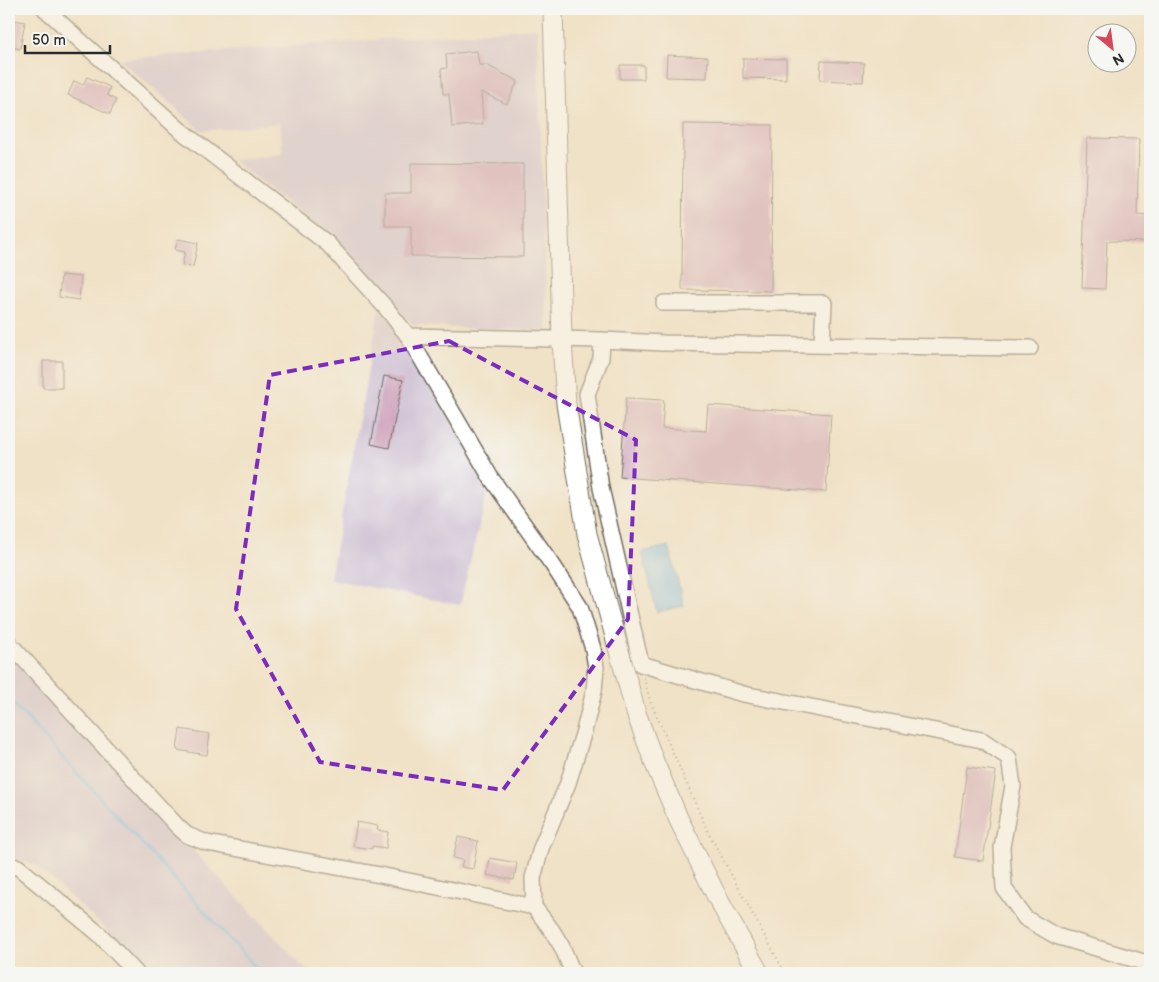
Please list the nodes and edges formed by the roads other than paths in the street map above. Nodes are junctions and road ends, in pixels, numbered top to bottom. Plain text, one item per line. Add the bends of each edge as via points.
1 (45, 9) edge
2 (553, 9) edge
3 (664, 303) dead end
4 (408, 336) junction
5 (562, 340) junction
6 (602, 340) junction
7 (822, 344) junction
8 (1030, 348) dead end
9 (9, 643) edge
10 (9, 866) edge
11 (534, 908) junction
12 (1150, 964) edge
13 (136, 973) edge
14 (573, 973) edge
15 (759, 973) edge

1 - 4 street via 180,130 328,244
2 - 5 main road
3 - 7 street via 824,303
4 - 5 street
4 - 11 street via 491,478 580,607 593,649 596,667 594,691 568,783 541,848 533,878
5 - 6 street
5 - 15 main road via 566,404 587,534 636,713 679,820
6 - 7 street
6 - 12 street via 601,358 587,394 600,488 641,664 743,694 982,740 1009,758 1013,786 1002,847 1004,888 1026,918 1056,936
7 - 8 street
9 - 11 street via 178,827 197,840 454,889
10 - 13 street via 18,867 99,934
11 - 14 street via 562,947

